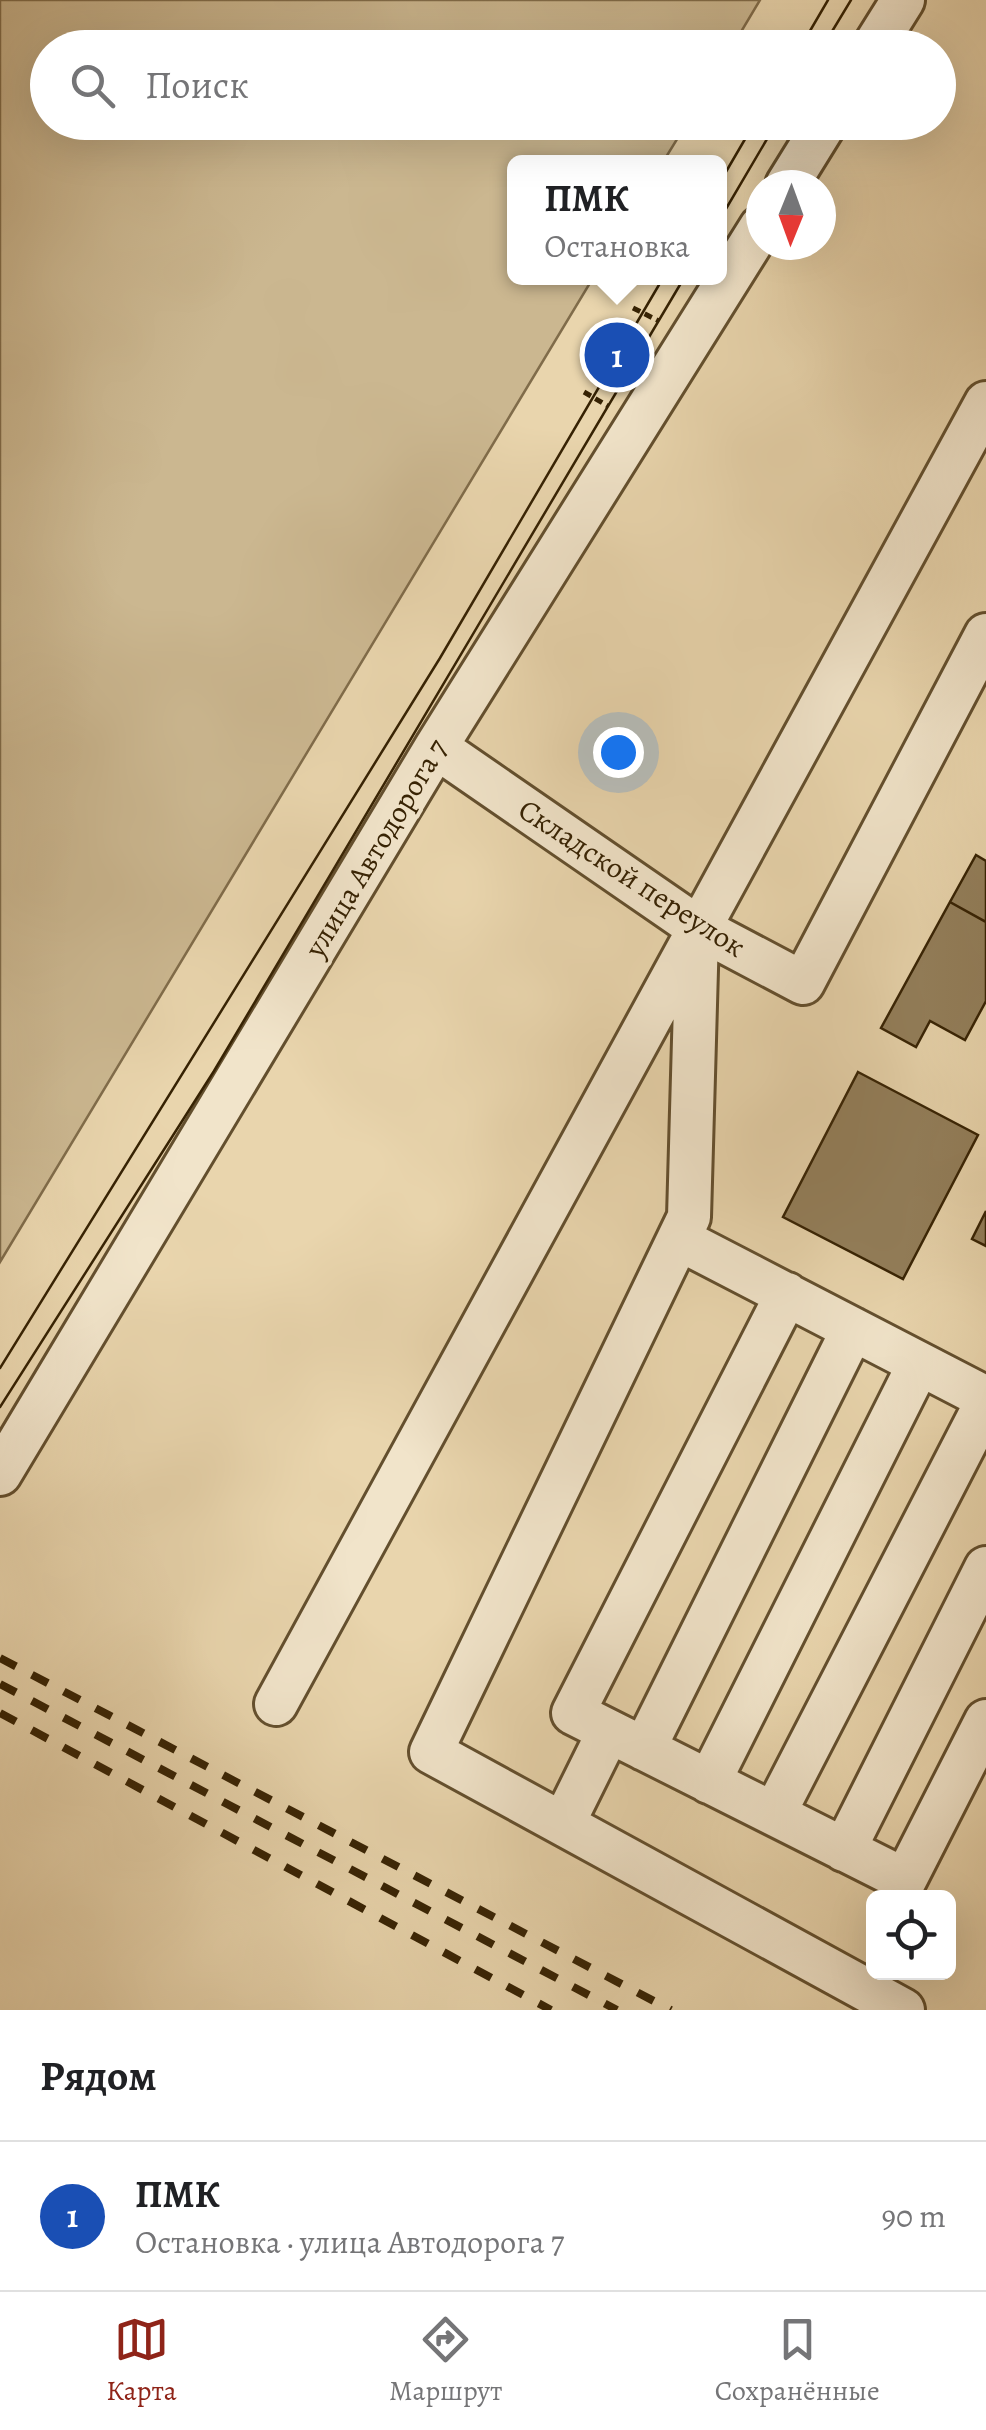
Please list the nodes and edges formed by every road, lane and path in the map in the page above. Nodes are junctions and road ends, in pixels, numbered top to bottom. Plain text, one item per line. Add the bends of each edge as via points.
1 (903, 0) edge
2 (884, 30) edge
3 (815, 140) edge
4 (796, 170) edge
5 (746, 251) edge
6 (727, 282) edge
7 (725, 285) edge
8 (633, 308) dead end
9 (666, 324) dead end
10 (584, 392) dead end
11 (986, 403) edge
12 (616, 410) dead end
13 (986, 635) edge
14 (436, 748) junction
15 (697, 927) junction
16 (679, 1238) junction
17 (787, 1294) junction
18 (853, 1329) junction
19 (920, 1364) junction
20 (986, 1401) edge
21 (0, 1474) edge
22 (986, 1568) edge
23 (276, 1704) dead end
24 (986, 1721) edge
25 (627, 1740) junction
26 (709, 1782) junction
27 (774, 1814) junction
28 (563, 1824) junction
29 (844, 1850) junction
30 (903, 2010) edge

1 - 2 street
3 - 4 street
5 - 6 street, улица Автодорога 7
7 - 14 street, улица Автодорога 7
8 - 9 path
10 - 12 path
11 - 15 street
13 - 15 street, Складской переулок via 803,983
14 - 15 street, Складской переулок
14 - 21 street, улица Автодорога 7
15 - 16 street via 689,1218
15 - 23 street
16 - 17 street
16 - 28 street via 431,1752
17 - 18 street
17 - 25 street via 573,1713
18 - 19 street
18 - 25 street
19 - 20 street
19 - 26 street
20 - 27 street
22 - 29 street
24 - 29 street via 905,1880
25 - 26 street
25 - 28 street
26 - 27 street
27 - 29 street
28 - 30 street

